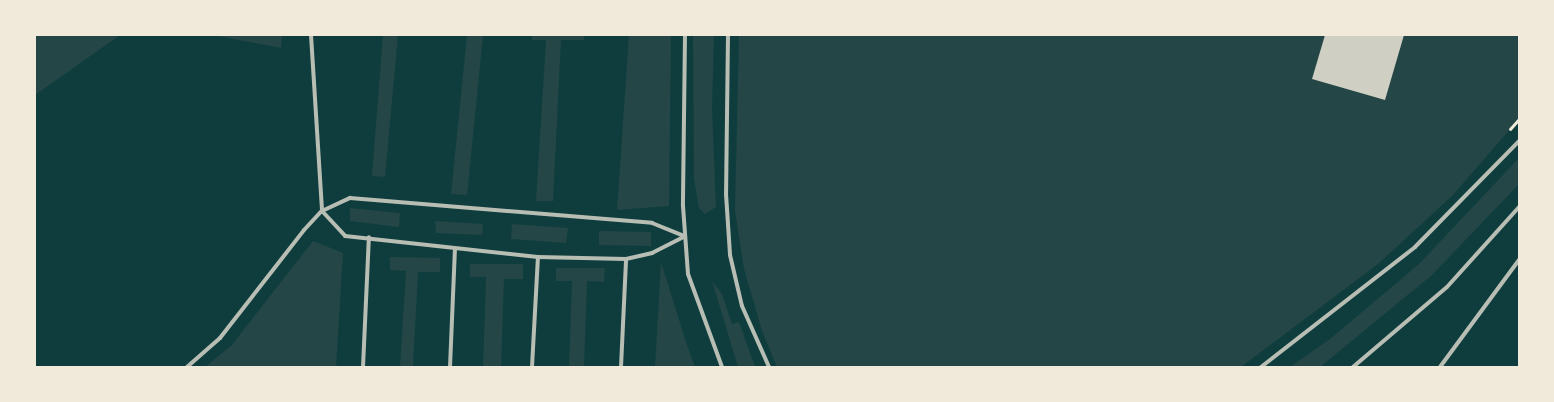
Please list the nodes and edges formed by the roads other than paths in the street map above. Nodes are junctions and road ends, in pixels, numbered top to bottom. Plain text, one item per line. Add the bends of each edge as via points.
1 (311, 35) edge
2 (685, 35) edge
3 (728, 35) edge
4 (1519, 141) edge
5 (1519, 208) edge
6 (322, 211) junction
7 (685, 236) junction
8 (369, 237) junction
9 (454, 249) junction
10 (538, 257) junction
11 (626, 259) junction
12 (1519, 260) edge
13 (187, 367) edge
14 (364, 367) edge
15 (450, 367) edge
16 (532, 367) edge
17 (621, 367) edge
18 (722, 367) edge
19 (769, 367) edge
20 (1261, 367) edge
21 (1353, 367) edge
22 (1440, 367) edge

1 - 6 lane
2 - 7 lane via 682,78
3 - 19 lane via 726,194 730,255 742,306
4 - 20 lane via 1415,247
5 - 21 lane via 1447,287
6 - 7 lane via 350,198 652,224
6 - 8 lane via 345,236
6 - 13 lane via 220,338
7 - 11 lane via 652,254
7 - 18 lane via 688,274
8 - 9 lane
8 - 14 lane
9 - 10 lane
9 - 15 lane
10 - 11 lane
10 - 16 lane
11 - 17 lane
12 - 22 lane

